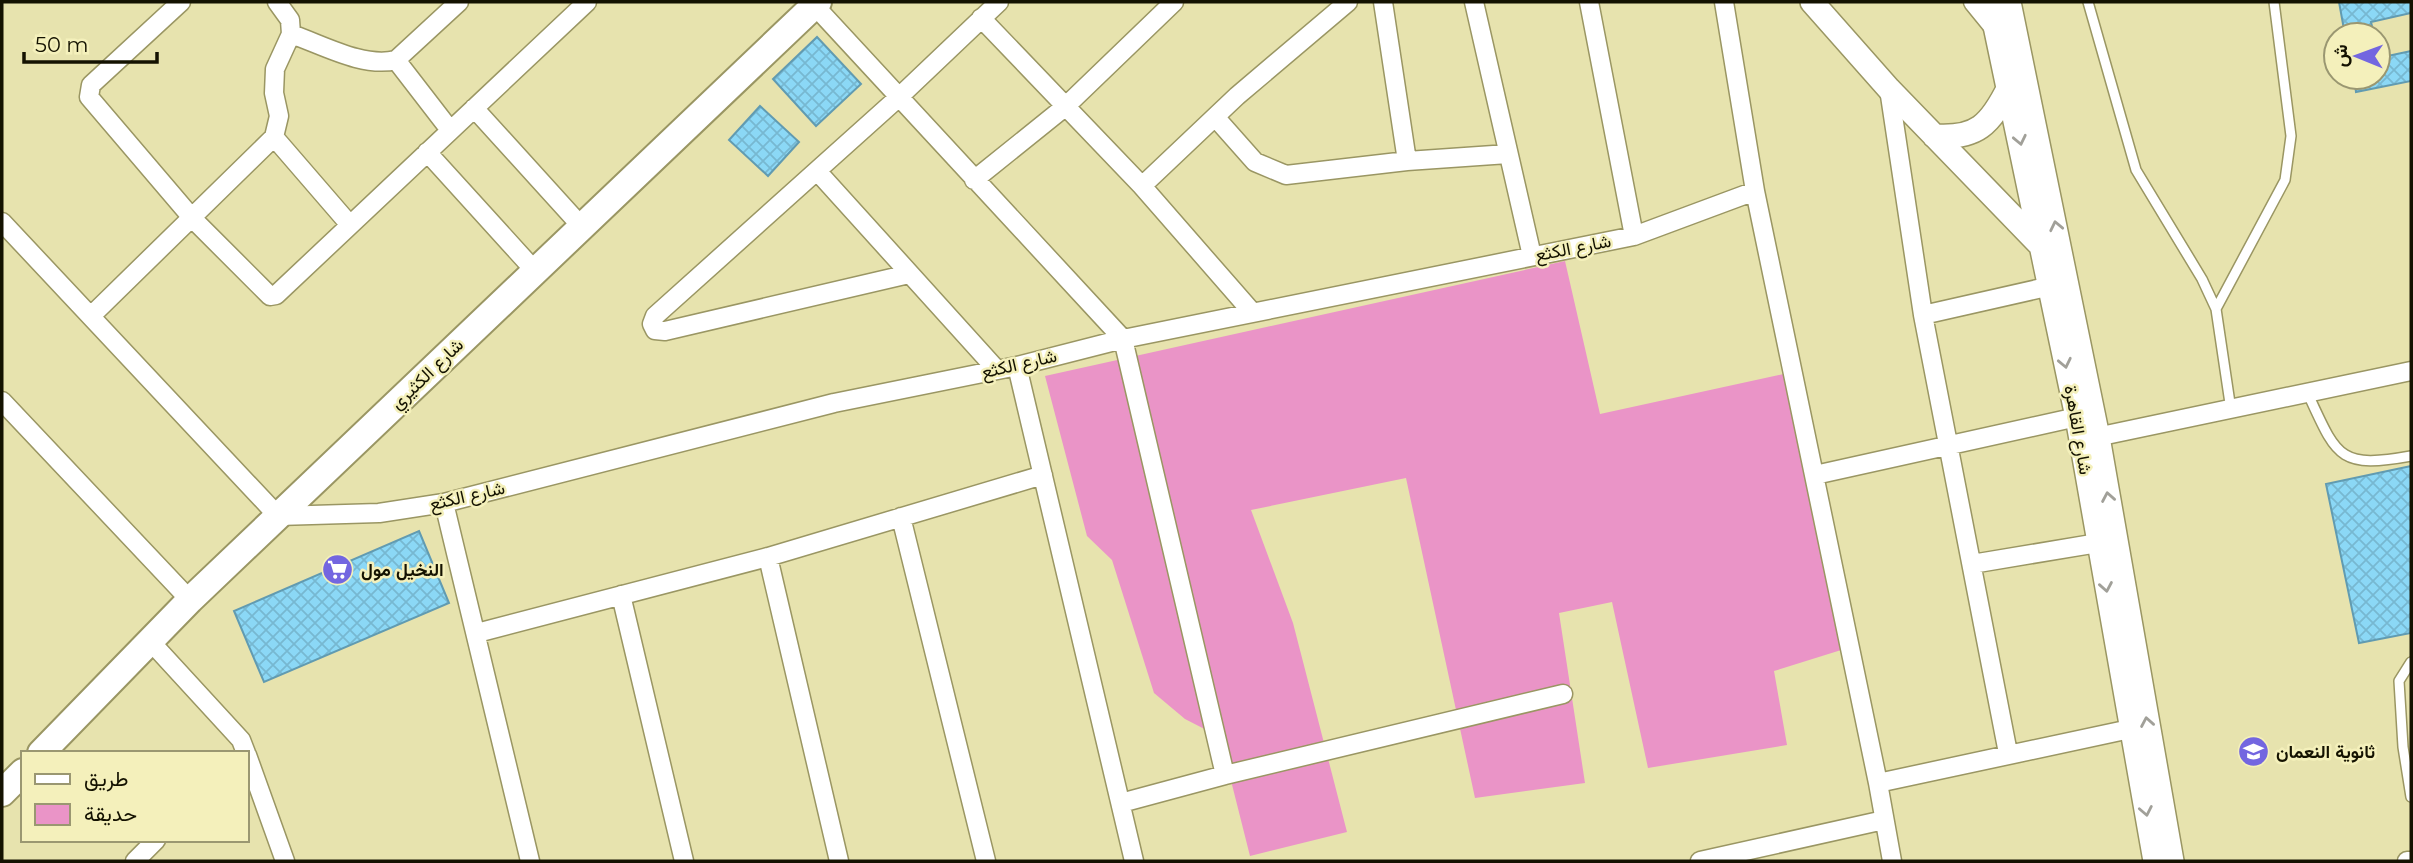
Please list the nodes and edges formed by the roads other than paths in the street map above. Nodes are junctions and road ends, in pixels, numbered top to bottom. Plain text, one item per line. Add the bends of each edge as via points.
1 (181, 2) edge
2 (277, 2) edge
3 (460, 2) edge
4 (587, 2) edge
5 (999, 2) edge
6 (1174, 2) edge
7 (1348, 2) edge
8 (1383, 2) edge
9 (1474, 2) edge
10 (1589, 2) edge
11 (1724, 2) edge
12 (1812, 2) edge
13 (1973, 2) edge
14 (1990, 2) edge
15 (2009, 2) edge
16 (2088, 2) edge
17 (2274, 2) edge
18 (816, 4) edge
19 (981, 18) junction
20 (1997, 30) junction
21 (291, 34) junction
22 (396, 60) junction
23 (2009, 87) junction
24 (1889, 89) junction
25 (899, 97) junction
26 (1066, 106) junction
27 (474, 108) junction
28 (1216, 118) junction
29 (450, 131) junction
30 (1934, 136) junction
31 (274, 138) junction
32 (427, 152) junction
33 (1508, 154) junction
34 (1407, 161) junction
35 (817, 171) junction
36 (974, 180) junction
37 (1142, 186) junction
38 (1755, 191) junction
39 (193, 219) junction
40 (2, 222) edge
41 (350, 225) junction
42 (582, 227) junction
43 (1633, 236) junction
44 (2041, 247) junction
45 (1532, 256) junction
46 (535, 271) junction
47 (909, 274) junction
48 (2060, 278) junction
49 (2217, 309) junction
50 (1252, 312) junction
51 (1923, 315) junction
52 (91, 316) junction
53 (1123, 339) junction
54 (1017, 366) junction
55 (997, 370) junction
56 (2411, 371) edge
57 (2308, 394) junction
58 (2, 401) edge
59 (2231, 410) junction
60 (2077, 417) junction
61 (2089, 439) junction
62 (1947, 446) junction
63 (2411, 456) edge
64 (1043, 475) junction
65 (1815, 475) junction
66 (444, 503) junction
67 (278, 516) junction
68 (901, 517) junction
69 (2098, 543) junction
70 (768, 556) junction
71 (1972, 564) junction
72 (621, 595) junction
73 (190, 600) junction
74 (477, 633) junction
75 (151, 642) junction
76 (2411, 662) edge
77 (1563, 694) dead end
78 (2130, 729) junction
79 (241, 750) edge
80 (43, 751) edge
81 (2008, 753) junction
82 (248, 768) edge
83 (21, 774) edge
84 (1225, 775) junction
85 (1878, 783) junction
86 (2, 793) edge
87 (2411, 797) edge
88 (1121, 803) junction
89 (1884, 820) junction
90 (155, 849) edge
91 (135, 861) edge
92 (285, 861) edge
93 (530, 861) edge
94 (684, 861) edge
95 (839, 861) edge
96 (986, 861) edge
97 (1134, 861) edge
98 (1700, 861) edge
99 (1892, 861) edge
100 (2155, 861) edge
101 (2172, 861) edge

1 - 39 street via 91,85 89,97
2 - 21 street via 290,20
3 - 22 street
4 - 27 street
5 - 19 street
6 - 26 street
7 - 28 street
8 - 34 street
9 - 33 street
10 - 43 street
11 - 38 street
12 - 24 street
13 - 20 street
14 - 20 street
48 -> 15 street, شارع القاهرة
16 - 49 lane via 2136,170
17 - 49 lane via 2291,136 2285,180
18 - 25 street
18 - 42 main road, شارع الكثيري
19 - 25 street
19 - 26 street
20 - 23 street
21 - 22 street via 365,60
21 - 31 street via 275,69 279,116
22 - 29 street
23 - 30 street via 1997,111 1980,129 1958,138
23 -> 44 street
24 - 30 street
24 - 51 street
25 - 35 street
25 - 36 street
26 - 36 street
26 - 37 street
27 - 29 street
27 - 42 street
28 - 34 street via 1255,162 1286,175
28 - 37 street
29 - 32 street
30 - 44 street
31 - 39 street
31 - 41 street
32 - 41 street
32 - 46 street
33 - 34 street
33 - 45 street
35 - 47 street
35 - 47 street via 655,316 654,330
36 - 53 street
37 - 50 street
38 - 43 street, شارع الكثع
38 - 65 street
39 - 41 street via 270,296
39 - 52 street
40 - 52 street
42 - 46 main road, شارع الكثيري
43 - 45 street, شارع الكثع
44 - 48 street
45 - 50 street, شارع الكثع
46 - 67 main road, شارع الكثيري
47 - 55 street
48 - 51 street
48 -> 60 street, شارع القاهرة
48 - 61 street, شارع القاهرة
49 - 59 lane
50 - 53 street, شارع الكثع
51 - 62 street
52 - 67 street
53 - 54 street, شارع الكثع
53 - 84 street
54 - 55 street, شارع الكثع
54 - 64 street
55 - 66 street, شارع الكثع via 834,403
56 - 57 street
57 - 59 street
57 - 63 lane via 2328,437 2344,457 2363,463
58 - 73 street
59 - 61 street
60 - 61 street, شارع القاهرة
60 - 62 street
61 - 69 street, شارع القاهرة
101 -> 61 street, شارع القاهرة
62 - 65 street
62 - 71 street
64 - 68 street
64 - 88 street
65 - 85 street
66 - 67 street, شارع الكثع via 379,513
66 - 74 street
67 - 73 main road, شارع الكثيري
68 - 70 street
68 - 96 street
69 - 71 street
69 -> 78 street, شارع القاهرة
70 - 72 street
70 - 95 street
71 - 81 street
72 - 74 street
72 - 94 street
73 - 75 main road, شارع الكثيري
74 - 93 street
75 - 79 street
75 - 80 main road, شارع الكثيري
76 - 87 lane via 2399,681
77 - 84 street
78 - 81 street
78 -> 100 street, شارع القاهرة
81 - 85 street
82 - 92 street
83 - 86 main road
84 - 88 street
85 - 89 street
88 - 97 street
89 - 98 street
89 - 99 street
90 - 91 street

